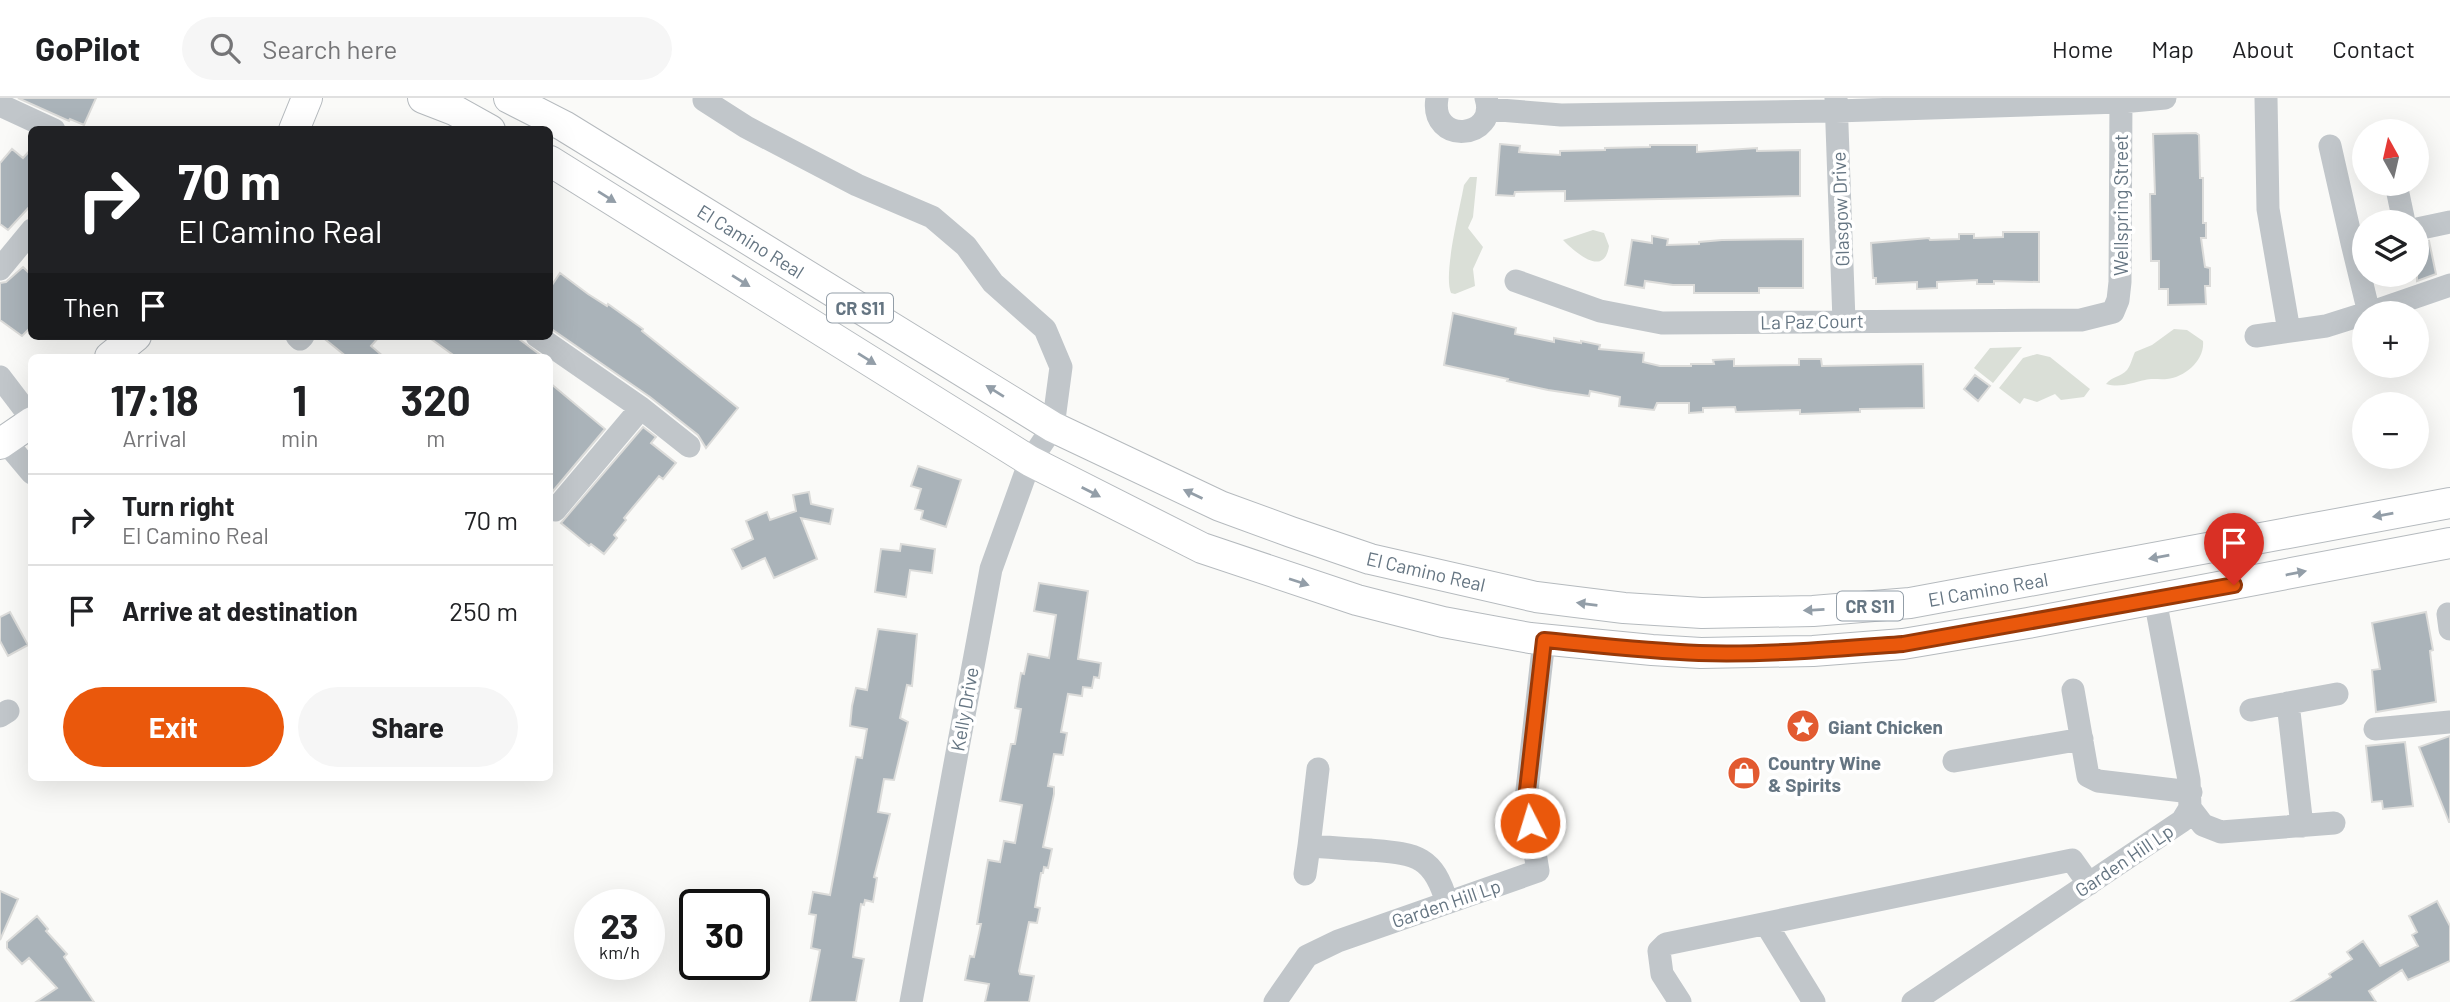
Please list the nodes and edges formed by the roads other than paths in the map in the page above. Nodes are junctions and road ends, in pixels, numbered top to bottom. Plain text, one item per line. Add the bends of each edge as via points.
1 (307, 98) edge
2 (423, 98) edge
3 (509, 98) edge
4 (1437, 98) edge
5 (2165, 98) edge
6 (2266, 98) edge
7 (704, 100) dead end
8 (2121, 100) edge
9 (1487, 103) edge
10 (0, 105) edge
11 (1836, 105) edge
12 (45, 126) edge
13 (296, 126) edge
14 (484, 126) edge
15 (2330, 146) dead end
16 (553, 164) edge
17 (2352, 221) edge
18 (2450, 222) edge
19 (2429, 226) edge
20 (28, 235) edge
21 (0, 268) edge
22 (1516, 281) dead end
23 (2450, 285) edge
24 (2403, 301) edge
25 (2113, 312) joint
26 (2352, 318) edge
27 (1844, 321) junction
28 (2289, 331) junction
29 (2256, 336) dead end
30 (131, 340) edge
31 (543, 340) edge
32 (114, 354) edge
33 (0, 377) edge
34 (641, 408) junction
35 (28, 416) edge
36 (28, 424) edge
37 (1053, 427) junction
38 (2, 442) edge
39 (689, 446) dead end
40 (1031, 461) junction
41 (28, 469) edge
42 (2450, 503) edge
43 (555, 510) dead end
44 (2450, 543) edge
45 (2155, 599) junction
46 (1544, 640) junction
47 (2073, 690) dead end
48 (2337, 694) dead end
49 (2288, 703) junction
50 (2251, 710) dead end
51 (2450, 722) edge
52 (2375, 729) dead end
53 (2081, 740) junction
54 (1954, 761) dead end
55 (1318, 769) dead end
56 (2191, 800) junction
57 (2334, 823) dead end
58 (2302, 826) junction
59 (1309, 846) junction
60 (1305, 874) dead end
61 (2089, 884) junction
62 (1447, 903) junction
63 (1766, 924) junction
64 (911, 1002) edge
65 (1275, 1002) edge
66 (1680, 1002) edge
67 (1814, 1002) edge
68 (1913, 1002) edge

1 - 13 main road
2 - 14 main road
37 -> 3 main road, El Camino Real / CR S11 via 564,126
4 - 9 street via 1441,122 1463,133 1484,120
5 - 8 street
6 - 28 street via 2268,209
7 - 37 street via 857,185 932,217 966,246 993,283 1045,329 1062,367
8 - 11 street
8 - 25 street, Wellspring Street via 2120,282
9 - 11 street via 1561,115
10 - 12 street
11 - 27 street, Glasgow Drive
15 - 17 street
16 -> 40 main road, El Camino Real / CR S11
18 - 19 street
20 - 21 street
22 - 27 street, La Paz Court via 1600,312 1662,323
23 - 24 street
25 - 27 street, La Paz Court via 2081,320
26 - 28 street
28 - 29 street
30 - 32 main road
31 - 34 street
33 - 35 street
34 - 39 street
34 - 43 street
36 - 38 main road
37 - 40 street, Kelly Drive
42 -> 37 main road, El Camino Real / CR S11 via 1910,603 1813,611 1689,612 1536,597 1370,559 1220,506
38 - 41 street
40 -> 46 main road, El Camino Real / CR S11 via 1202,548 1274,574 1443,622
40 - 64 street, Kelly Drive via 991,569
45 -> 44 main road, El Camino Real / CR S11
45 - 46 main road, El Camino Real / CR S11 via 1903,644 1813,651 1701,653
45 - 56 street
46 - 62 street, Garden Hill Lp via 1526,799 1538,871
47 - 53 street
48 - 49 street
49 - 50 street
49 - 58 street
51 - 52 street
53 - 54 street
53 - 56 street via 2088,776
55 - 59 street
56 - 58 street via 2203,825 2221,832
56 - 61 street, Garden Hill Lp via 2182,821
57 - 58 street
59 - 60 street
59 - 62 street via 1410,854 1432,869
61 - 63 street via 2072,860
61 - 68 street, Garden Hill Lp
62 - 65 street, Garden Hill Lp via 1307,956
63 - 66 street via 1666,944 1659,951 1662,974
63 - 67 street

